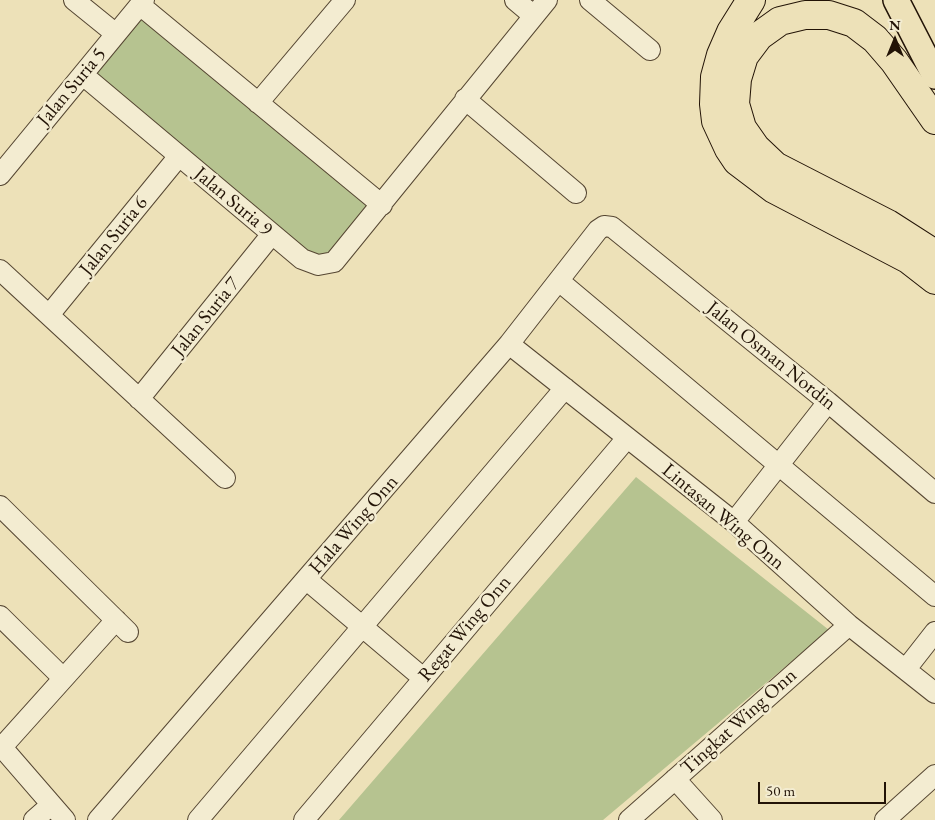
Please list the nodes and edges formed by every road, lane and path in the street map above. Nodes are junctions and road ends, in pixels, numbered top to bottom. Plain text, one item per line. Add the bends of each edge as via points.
1 (74, 0) edge
2 (344, 0) edge
3 (515, 0) edge
4 (547, 0) edge
5 (590, 0) edge
6 (751, 0) edge
7 (896, 0) edge
8 (142, 3) edge
9 (534, 16) junction
10 (116, 34) junction
11 (650, 50) dead end
12 (83, 75) junction
13 (935, 76) edge
14 (465, 99) junction
15 (258, 103) junction
16 (935, 120) edge
17 (178, 156) junction
18 (0, 175) edge
19 (576, 193) dead end
20 (382, 205) junction
21 (604, 226) joint
22 (272, 234) junction
23 (935, 254) edge
24 (0, 270) edge
25 (935, 280) edge
26 (559, 281) junction
27 (49, 315) junction
28 (509, 344) junction
29 (565, 388) junction
30 (139, 399) junction
31 (828, 402) junction
32 (627, 438) junction
33 (779, 464) junction
34 (225, 478) dead end
35 (935, 493) edge
36 (0, 506) edge
37 (734, 522) junction
38 (306, 580) junction
39 (935, 596) edge
40 (0, 616) edge
41 (849, 625) junction
42 (363, 628) junction
43 (935, 632) edge
44 (906, 669) junction
45 (63, 678) junction
46 (423, 678) junction
47 (935, 693) edge
48 (1, 746) edge
49 (935, 775) edge
50 (675, 780) junction
51 (51, 804) junction
52 (34, 820) edge
53 (64, 820) edge
54 (98, 820) edge
55 (198, 820) edge
56 (304, 820) edge
57 (629, 820) edge
58 (712, 820) edge
59 (885, 820) edge

1 - 10 street
2 - 15 street
3 - 9 street
4 - 9 street, Jalan Suria 9
5 - 11 street
6 - 25 highway via 731,32 715,77 716,121 729,149 737,161 774,190 908,259
7 - 13 main road
8 - 10 street, Jalan Suria 5
8 - 15 street
9 - 14 street, Jalan Suria 9
10 - 12 street, Jalan Suria 5
12 - 17 street, Jalan Suria 9
12 - 18 street, Jalan Suria 5
14 - 19 street
14 - 20 street, Jalan Suria 9
15 - 20 street
16 - 23 highway via 894,60 875,39 854,23 829,14 805,14 780,21 760,36 744,56 736,79 735,104 742,128 756,148 775,166 888,224
17 - 22 street, Jalan Suria 9
17 - 27 street, Jalan Suria 6
20 - 22 street, Jalan Suria 9 via 334,262 318,265 302,260
21 - 26 street, Hala Wing Onn
21 - 31 street, Jalan Osman Nordin via 612,227
22 - 30 street, Jalan Suria 7
24 - 27 street
26 - 28 street, Hala Wing Onn
26 - 33 street
27 - 30 street
28 - 29 street, Lintasan Wing Onn
28 - 38 street, Hala Wing Onn
29 - 32 street, Lintasan Wing Onn
29 - 42 street
30 - 34 street
31 - 33 street
31 - 35 street, Jalan Osman Nordin
32 - 37 street, Lintasan Wing Onn
32 - 46 street, Regat Wing Onn
33 - 37 street
33 - 39 street
36 - 45 street via 122,626
37 - 41 street, Lintasan Wing Onn
38 - 42 street
38 - 54 street, Hala Wing Onn
40 - 45 street
41 - 44 street, Lintasan Wing Onn
41 - 50 street, Tingkat Wing Onn
42 - 46 street
42 - 55 street
43 - 44 street
44 - 47 street, Lintasan Wing Onn
45 - 48 street
46 - 56 street, Regat Wing Onn
48 - 51 street
49 - 59 street
50 - 57 street, Tingkat Wing Onn
50 - 58 street
51 - 52 street
51 - 53 street

